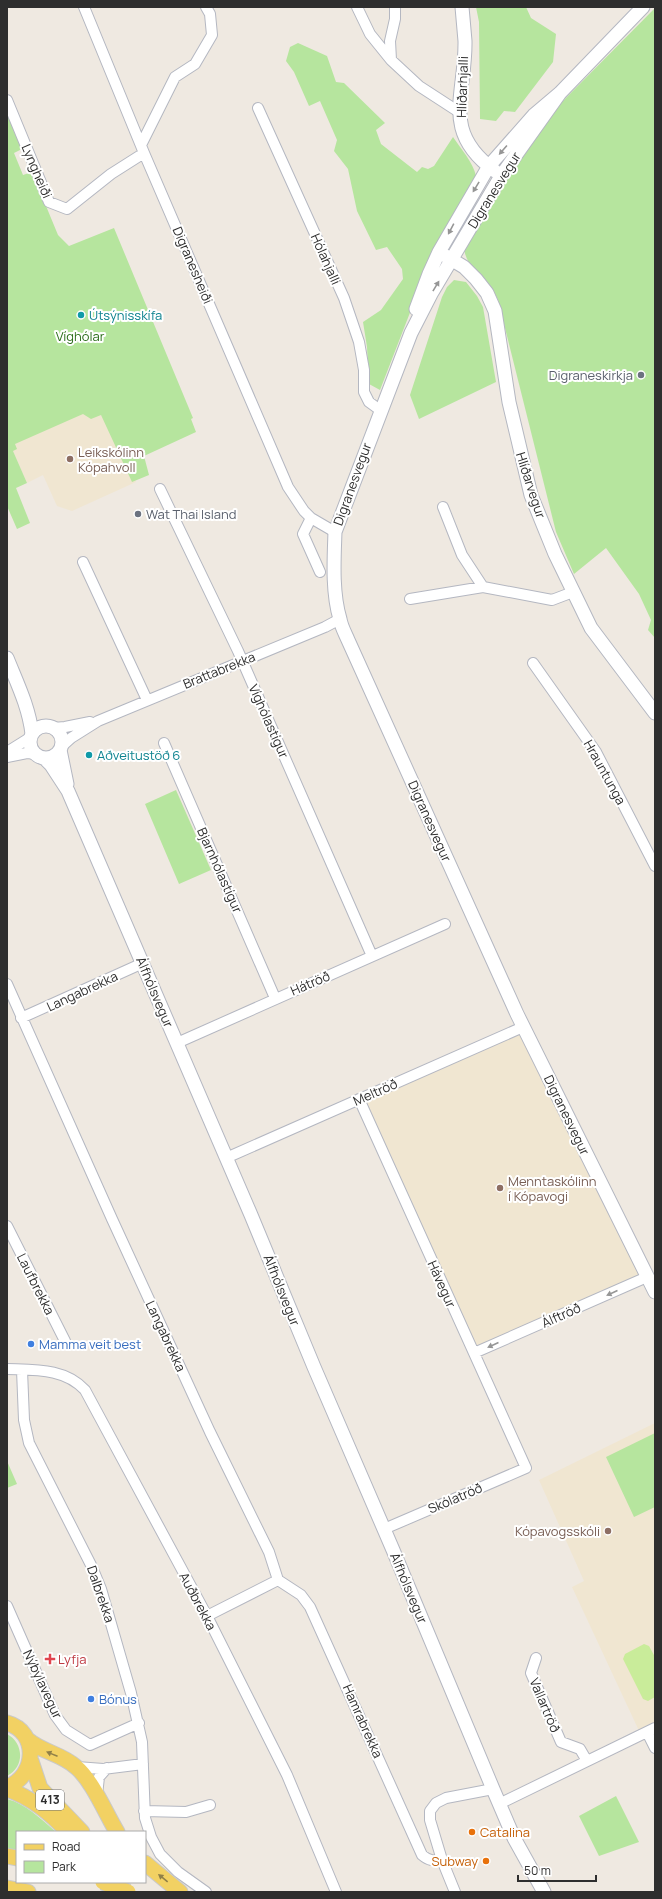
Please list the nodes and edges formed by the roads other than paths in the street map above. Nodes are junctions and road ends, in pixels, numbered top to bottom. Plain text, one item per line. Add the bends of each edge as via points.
1 (84, 7) edge
2 (206, 7) edge
3 (357, 7) edge
4 (395, 7) edge
5 (462, 7) edge
6 (643, 7) edge
7 (391, 60) junction
8 (560, 93) junction
9 (7, 100) edge
10 (258, 108) dead end
11 (458, 112) junction
12 (143, 149) junction
13 (489, 166) junction
14 (501, 176) junction
15 (439, 252) junction
16 (452, 259) junction
17 (411, 333) junction
18 (380, 410) junction
19 (160, 489) dead end
20 (443, 507) dead end
21 (310, 518) junction
22 (335, 532) junction
23 (83, 562) dead end
24 (320, 572) dead end
25 (483, 588) junction
26 (572, 592) junction
27 (410, 599) dead end
28 (340, 620) junction
29 (7, 658) edge
30 (242, 661) junction
31 (534, 663) dead end
32 (24, 699) junction
33 (147, 700) junction
34 (655, 713) edge
35 (98, 721) junction
36 (50, 727) junction
37 (32, 736) junction
38 (164, 742) dead end
39 (60, 749) junction
40 (7, 752) edge
41 (40, 756) junction
42 (7, 757) edge
43 (68, 791) junction
44 (655, 866) edge
45 (444, 924) dead end
46 (372, 956) junction
47 (143, 963) junction
48 (7, 984) edge
49 (275, 998) junction
50 (21, 1018) junction
51 (523, 1027) junction
52 (177, 1044) junction
53 (359, 1099) junction
54 (226, 1158) junction
55 (7, 1226) edge
56 (647, 1277) junction
57 (655, 1292) edge
58 (65, 1341) dead end
59 (474, 1353) junction
60 (7, 1369) edge
61 (22, 1370) junction
62 (526, 1468) joint
63 (384, 1529) junction
64 (278, 1580) junction
65 (7, 1606) edge
66 (207, 1616) junction
67 (536, 1658) dead end
68 (7, 1722) edge
69 (139, 1723) junction
70 (651, 1730) edge
71 (28, 1740) junction
72 (655, 1748) edge
73 (30, 1761) junction
74 (587, 1761) junction
75 (143, 1764) junction
76 (77, 1767) junction
77 (107, 1768) junction
78 (7, 1788) edge
79 (493, 1789) junction
80 (97, 1796) junction
81 (499, 1804) junction
82 (210, 1805) dead end
83 (144, 1811) junction
84 (67, 1831) edge
85 (81, 1831) edge
86 (116, 1831) edge
87 (442, 1860) junction
88 (146, 1864) edge
89 (106, 1883) edge
90 (112, 1883) edge
91 (7, 1888) edge
92 (26, 1891) edge
93 (116, 1892) edge
94 (128, 1892) edge
95 (180, 1892) edge
96 (206, 1892) edge
97 (336, 1892) edge
98 (456, 1892) edge
99 (544, 1892) edge

1 - 12 street, Digranesheiði
2 - 12 street via 210,14 212,35 195,64 175,77
3 - 7 street via 370,34
4 - 7 street via 390,41
5 - 11 street, Hlíðarhjalli via 465,41
6 - 8 street, Digranesvegur
7 - 11 street via 419,86
8 -> 13 street, Digranesvegur via 534,115
8 - 14 street, Digranesvegur
9 - 12 street, Lyngheiði via 52,205 67,209
10 - 18 street, Hólahjalli via 344,298 359,342 364,370 364,392 369,402
11 - 13 street, Hlíðarhjalli via 465,140
12 - 21 street, Digranesheiði via 288,487
13 - 14 street, Hlíðarhjalli
13 -> 15 street, Digranesvegur
14 - 16 street, Digranesvegur
15 - 16 street, Hlíðarvegur
15 - 17 street, Digranesvegur via 422,290
17 -> 16 street, Digranesvegur
16 - 26 street, Hlíðarvegur via 476,279 487,293 495,311 509,402 531,495
17 - 18 street, Digranesvegur
18 - 22 street, Digranesvegur
19 - 30 street, Víghólastígur
20 - 25 street via 462,555
21 - 22 street, Digranesheiði
21 - 24 street via 303,534
22 - 28 street, Digranesvegur via 334,565
23 - 33 street
25 - 26 street via 552,600
25 - 27 street
26 - 34 street, Hlíðarvegur via 592,628
28 - 30 street, Brattabrekka
28 - 51 street, Digranesvegur via 376,705
29 - 32 street
30 - 33 street, Brattabrekka
30 - 46 street, Víghólastígur
31 - 44 street, Hrauntunga via 596,752
32 - 36 street
32 - 37 street via 31,721
33 - 35 street, Brattabrekka
35 - 36 street, Brattabrekka via 65,728
35 - 39 street, Brattabrekka via 71,738
36 - 37 street via 39,728
36 - 39 street via 57,730 62,738
37 - 40 street
37 - 41 street via 31,747
38 - 49 street, Bjarnhólastígur
39 - 41 street via 53,756
39 - 43 street, Álfhólsvegur
41 - 42 street via 27,754
41 - 43 street, Álfhólsvegur via 51,765
43 - 47 street, Álfhólsvegur
45 - 46 street, Hátröð
46 - 49 street, Hátröð
47 - 50 street, Langabrekka
47 - 52 street, Álfhólsvegur
48 - 50 street, Langabrekka
49 - 52 street, Hátröð
50 - 64 street, Langabrekka via 210,1432 269,1552
51 - 53 street, Meltröð
51 - 56 street, Digranesvegur
52 - 54 street, Álfhólsvegur
53 - 54 street, Meltröð
53 - 59 street, Hávegur
54 - 63 street, Álfhólsvegur
55 - 58 street, Laufbrekka
56 - 57 street, Digranesvegur
56 -> 59 street, Álftröð
59 - 62 street, Hávegur
60 - 61 street, Auðbrekka
61 - 66 street, Auðbrekka via 61,1374 79,1383 85,1390
61 - 69 street, Dalbrekka via 24,1420 29,1443 92,1567
62 - 63 street, Skólatröð
63 - 79 street, Álfhólsvegur
64 - 66 street
64 - 87 street, Hamrabrekka via 301,1594 310,1607 422,1855 433,1861
65 - 69 street, Nýbýlavegur via 56,1715 66,1730 90,1745
66 - 97 street, Auðbrekka via 287,1775
67 - 74 street, Vallartröð via 531,1673 561,1742 580,1749
68 - 71 main road via 18,1728
69 - 75 street, Dalbrekka
70 - 72 street
70 - 74 street
71 - 73 main road, 413
76 -> 71 main road via 40,1749
73 - 78 main road, 413 via 23,1777
73 - 85 main road, 413 via 40,1788
74 - 81 street
75 - 77 street
75 - 83 street, Dalbrekka
76 - 77 street
76 - 80 main road
77 - 80 street via 99,1776
78 - 84 main road, 413 via 41,1807
79 - 81 street, Álfhólsvegur
79 - 87 street via 446,1798 430,1811 430,1820
80 - 86 main road
81 - 99 street, Álfhólsvegur via 514,1838
82 - 83 street via 186,1812
83 - 96 street, Dalbrekka via 151,1837 160,1854 178,1872
87 - 98 street
95 -> 88 main road
89 - 94 main road, bridge
90 - 93 main road
91 - 92 main road

